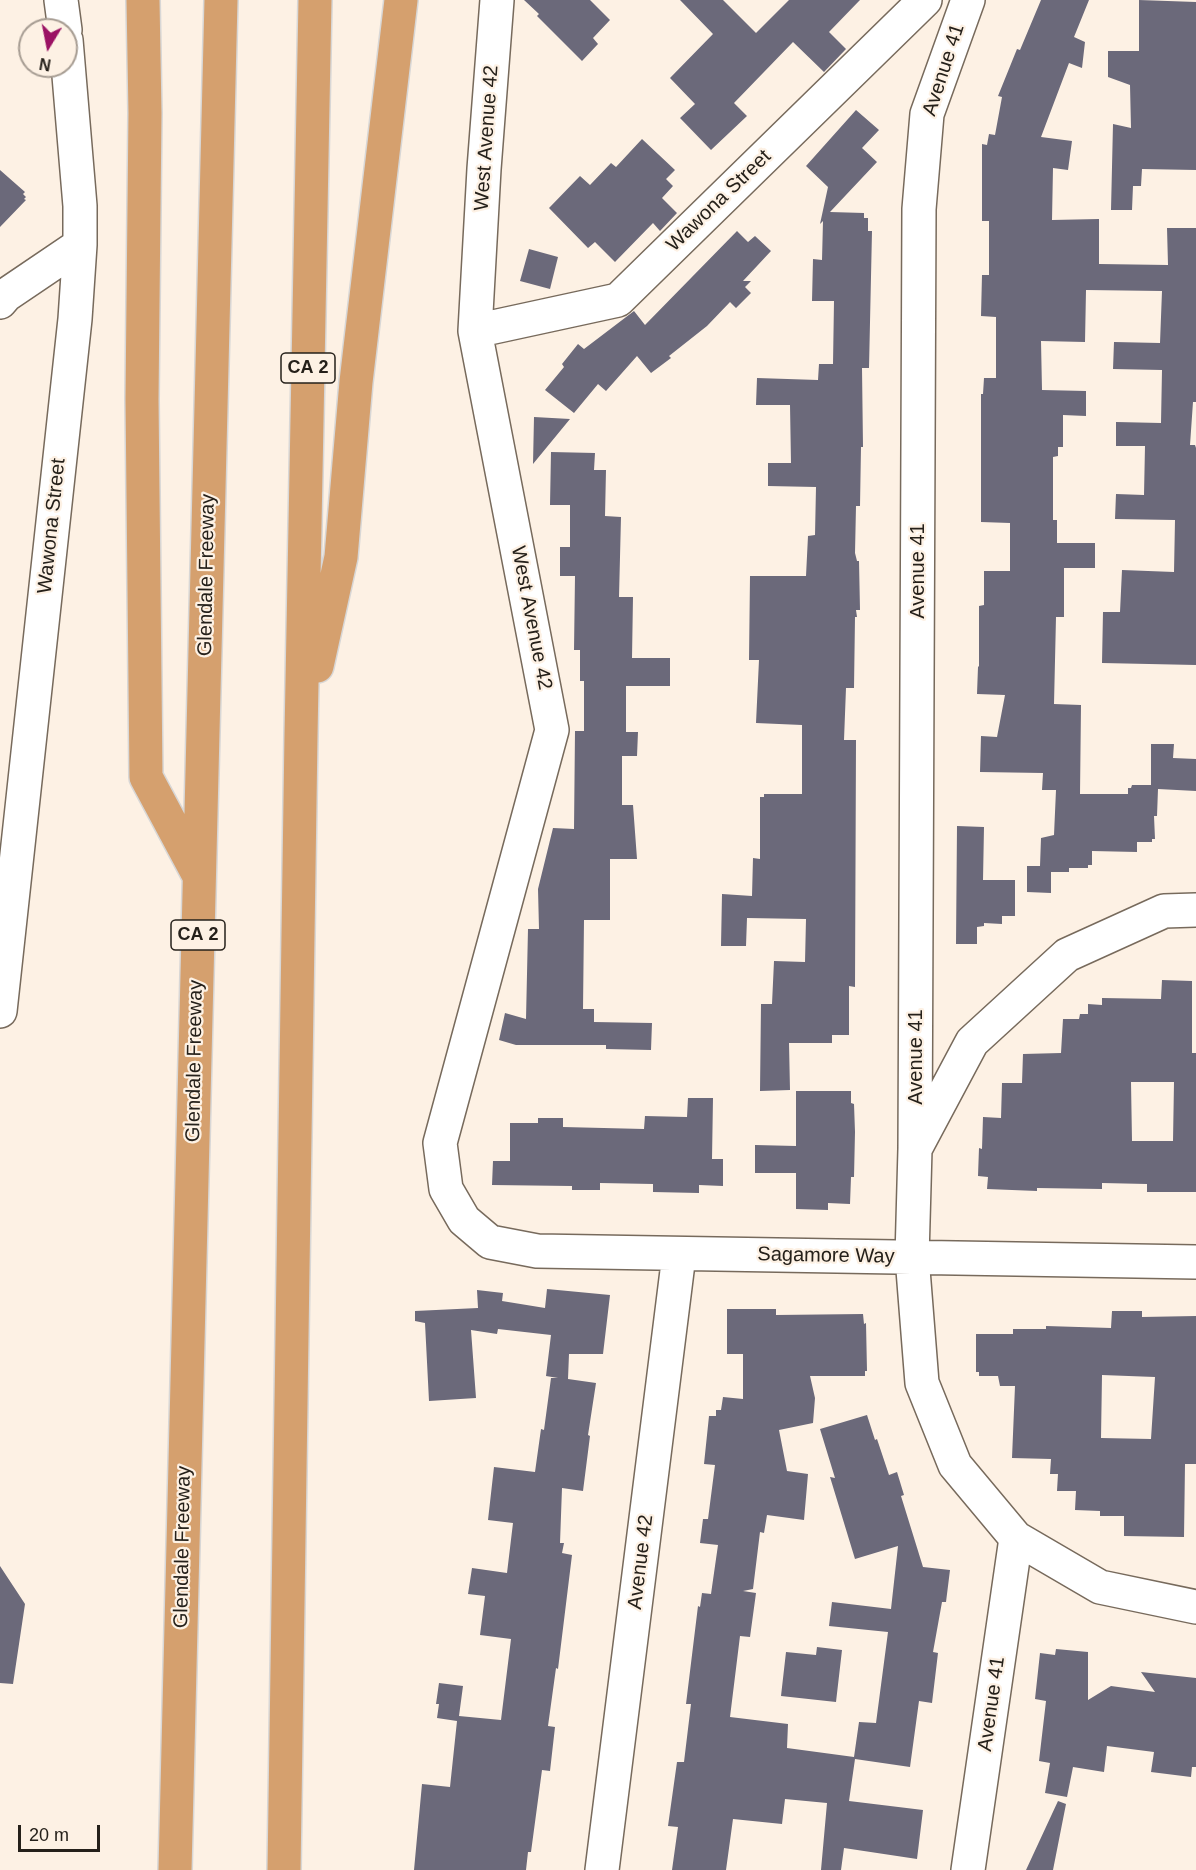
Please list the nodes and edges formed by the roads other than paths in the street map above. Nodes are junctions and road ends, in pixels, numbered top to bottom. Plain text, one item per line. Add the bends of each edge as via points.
1 (62, 0) edge
2 (143, 0) edge
3 (221, 0) edge
4 (315, 0) edge
5 (401, 0) edge
6 (497, 0) edge
7 (925, 0) edge
8 (968, 0) edge
9 (64, 18) edge
10 (69, 78) edge
11 (80, 245) junction
12 (0, 302) edge
13 (475, 331) junction
14 (301, 735) junction
15 (200, 877) junction
16 (1196, 910) edge
17 (0, 1011) edge
18 (915, 1149) junction
19 (464, 1220) joint
20 (679, 1255) junction
21 (912, 1257) junction
22 (1196, 1262) edge
23 (1016, 1538) junction
24 (1196, 1607) edge
25 (175, 1870) edge
26 (284, 1870) edge
27 (602, 1870) edge
28 (968, 1870) edge

1 - 9 street
2 - 15 highway via 146,777
3 - 15 highway, Glendale Freeway / CA 2
4 - 14 highway, CA 2
5 - 14 highway via 356,382 341,557
6 - 13 street, West Avenue 42
7 - 13 street, Wawona Street via 618,300
8 - 18 street, Avenue 41 via 927,114 919,209
10 - 11 street, Wawona Street
11 - 12 street
11 - 17 street, Wawona Street
13 - 19 street, West Avenue 42 via 552,730 440,1143 446,1189
14 - 26 highway, CA 2
15 - 25 highway, Glendale Freeway / CA 2
16 - 18 street via 1164,911 1067,955 972,1042
18 - 21 street, Avenue 41
19 - 20 street, Sagamore Way via 490,1242 537,1251
20 - 21 street, Sagamore Way
20 - 27 street, Avenue 42
21 - 22 street, Sagamore Way
21 - 23 street, Avenue 41 via 922,1383 955,1465
23 - 24 street, Avenue 41 via 1100,1587
23 - 28 street, Avenue 41

